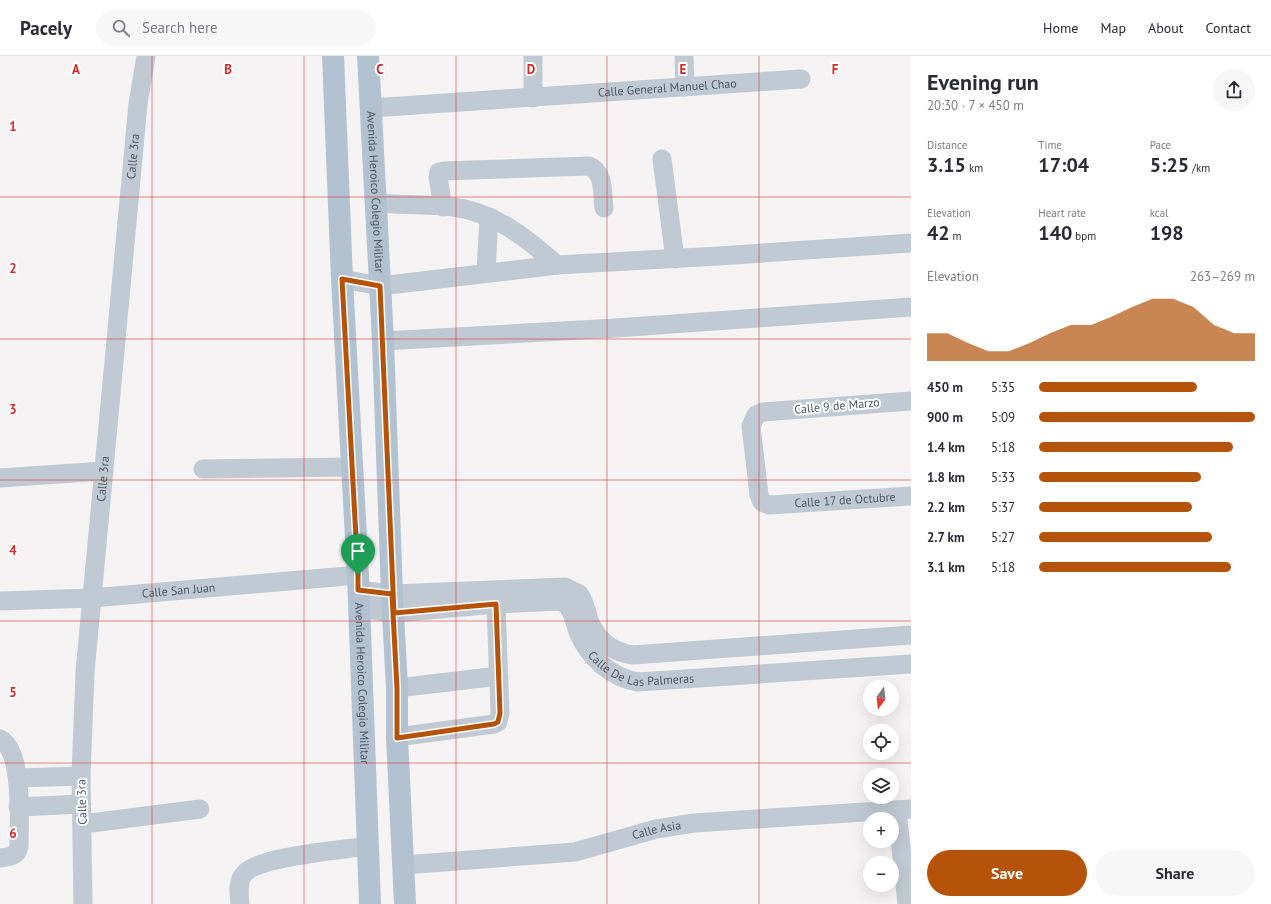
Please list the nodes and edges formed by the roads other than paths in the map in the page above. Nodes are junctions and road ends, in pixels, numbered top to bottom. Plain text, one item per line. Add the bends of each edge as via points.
1 (146, 56) edge
2 (333, 56) edge
3 (368, 56) edge
4 (533, 56) edge
5 (684, 56) edge
6 (801, 79) dead end
7 (685, 87) junction
8 (533, 98) junction
9 (371, 108) junction
10 (662, 159) dead end
11 (376, 203) junction
12 (442, 207) junction
13 (604, 208) dead end
14 (489, 217) junction
15 (911, 243) edge
16 (675, 259) junction
17 (556, 265) junction
18 (486, 273) junction
19 (342, 279) junction
20 (380, 286) junction
21 (911, 307) edge
22 (383, 341) junction
23 (911, 401) edge
24 (763, 412) joint
25 (352, 467) junction
26 (203, 469) dead end
27 (104, 471) junction
28 (0, 478) edge
29 (911, 496) edge
30 (358, 591) junction
31 (92, 598) junction
32 (0, 601) edge
33 (393, 604) junction
34 (496, 604) junction
35 (911, 636) edge
36 (610, 648) junction
37 (911, 664) edge
38 (604, 666) junction
39 (499, 676) junction
40 (397, 688) junction
41 (397, 738) junction
42 (0, 739) edge
43 (81, 776) junction
44 (18, 778) junction
45 (82, 804) junction
46 (18, 807) junction
47 (200, 809) dead end
48 (904, 809) edge
49 (82, 824) junction
50 (367, 846) junction
51 (0, 858) edge
52 (404, 865) junction
53 (83, 904) edge
54 (240, 904) edge
55 (370, 904) edge
56 (405, 904) edge
57 (907, 904) edge

1 - 27 street, Calle 3ra via 138,104
2 - 19 main road, Avenida Heroico Colegio Militar
3 - 9 main road, Avenida Heroico Colegio Militar
4 - 8 street
5 - 7 street
6 - 7 street, Calle General Manuel Chao
7 - 8 street, Calle General Manuel Chao
8 - 9 street, Calle General Manuel Chao
9 - 11 main road, Avenida Heroico Colegio Militar
10 - 16 street
11 - 12 street
11 - 20 main road, Avenida Heroico Colegio Militar
12 - 13 street via 439,172 589,166 600,174
12 - 14 street via 454,207
14 - 17 street via 527,239
14 - 18 street
15 - 16 street
16 - 17 street
17 - 18 street
18 - 20 street
19 - 20 street
19 - 25 main road, Avenida Heroico Colegio Militar
20 - 22 main road, Avenida Heroico Colegio Militar
21 - 22 street
22 - 33 main road, Avenida Heroico Colegio Militar
23 - 24 street, Calle 9 de Marzo
24 - 29 street, Calle 17 de Octubre via 756,416 751,426 762,502 769,505
25 - 26 street
25 - 30 main road, Avenida Heroico Colegio Militar
27 - 28 street
27 - 31 street, Calle 3ra
30 - 31 street, Calle San Juan
30 - 33 street, Calle De Las Palmeras
30 - 50 main road, Avenida Heroico Colegio Militar
31 - 32 street, Calle San Juan
31 - 43 street, Calle 3ra via 85,672
33 - 34 street, Calle De Las Palmeras
33 - 36 street, Calle De Las Palmeras via 565,587 579,594 589,621 600,639
33 - 40 main road, Avenida Heroico Colegio Militar
34 - 38 street, Calle De Las Palmeras via 550,600 564,603 570,610 592,656
34 - 39 street
35 - 36 street, Calle De Las Palmeras via 633,655
36 - 38 street
37 - 38 street, Calle De Las Palmeras via 638,682 614,674
39 - 40 street
39 - 41 street via 498,722
40 - 41 main road, Avenida Heroico Colegio Militar
41 - 52 main road, Avenida Heroico Colegio Militar
42 - 44 street via 6,742 10,749
43 - 44 street
43 - 45 street, Calle 3ra
44 - 46 street
45 - 46 street
45 - 49 street, Calle 3ra
46 - 51 street via 18,850 10,857
47 - 49 street
48 - 52 street, Calle Asia via 694,823 656,829 575,852
48 - 57 street
49 - 53 street, Calle 3ra
50 - 54 street via 287,857 250,869 244,874 238,890
50 - 55 main road, Avenida Heroico Colegio Militar
52 - 56 main road, Avenida Heroico Colegio Militar

